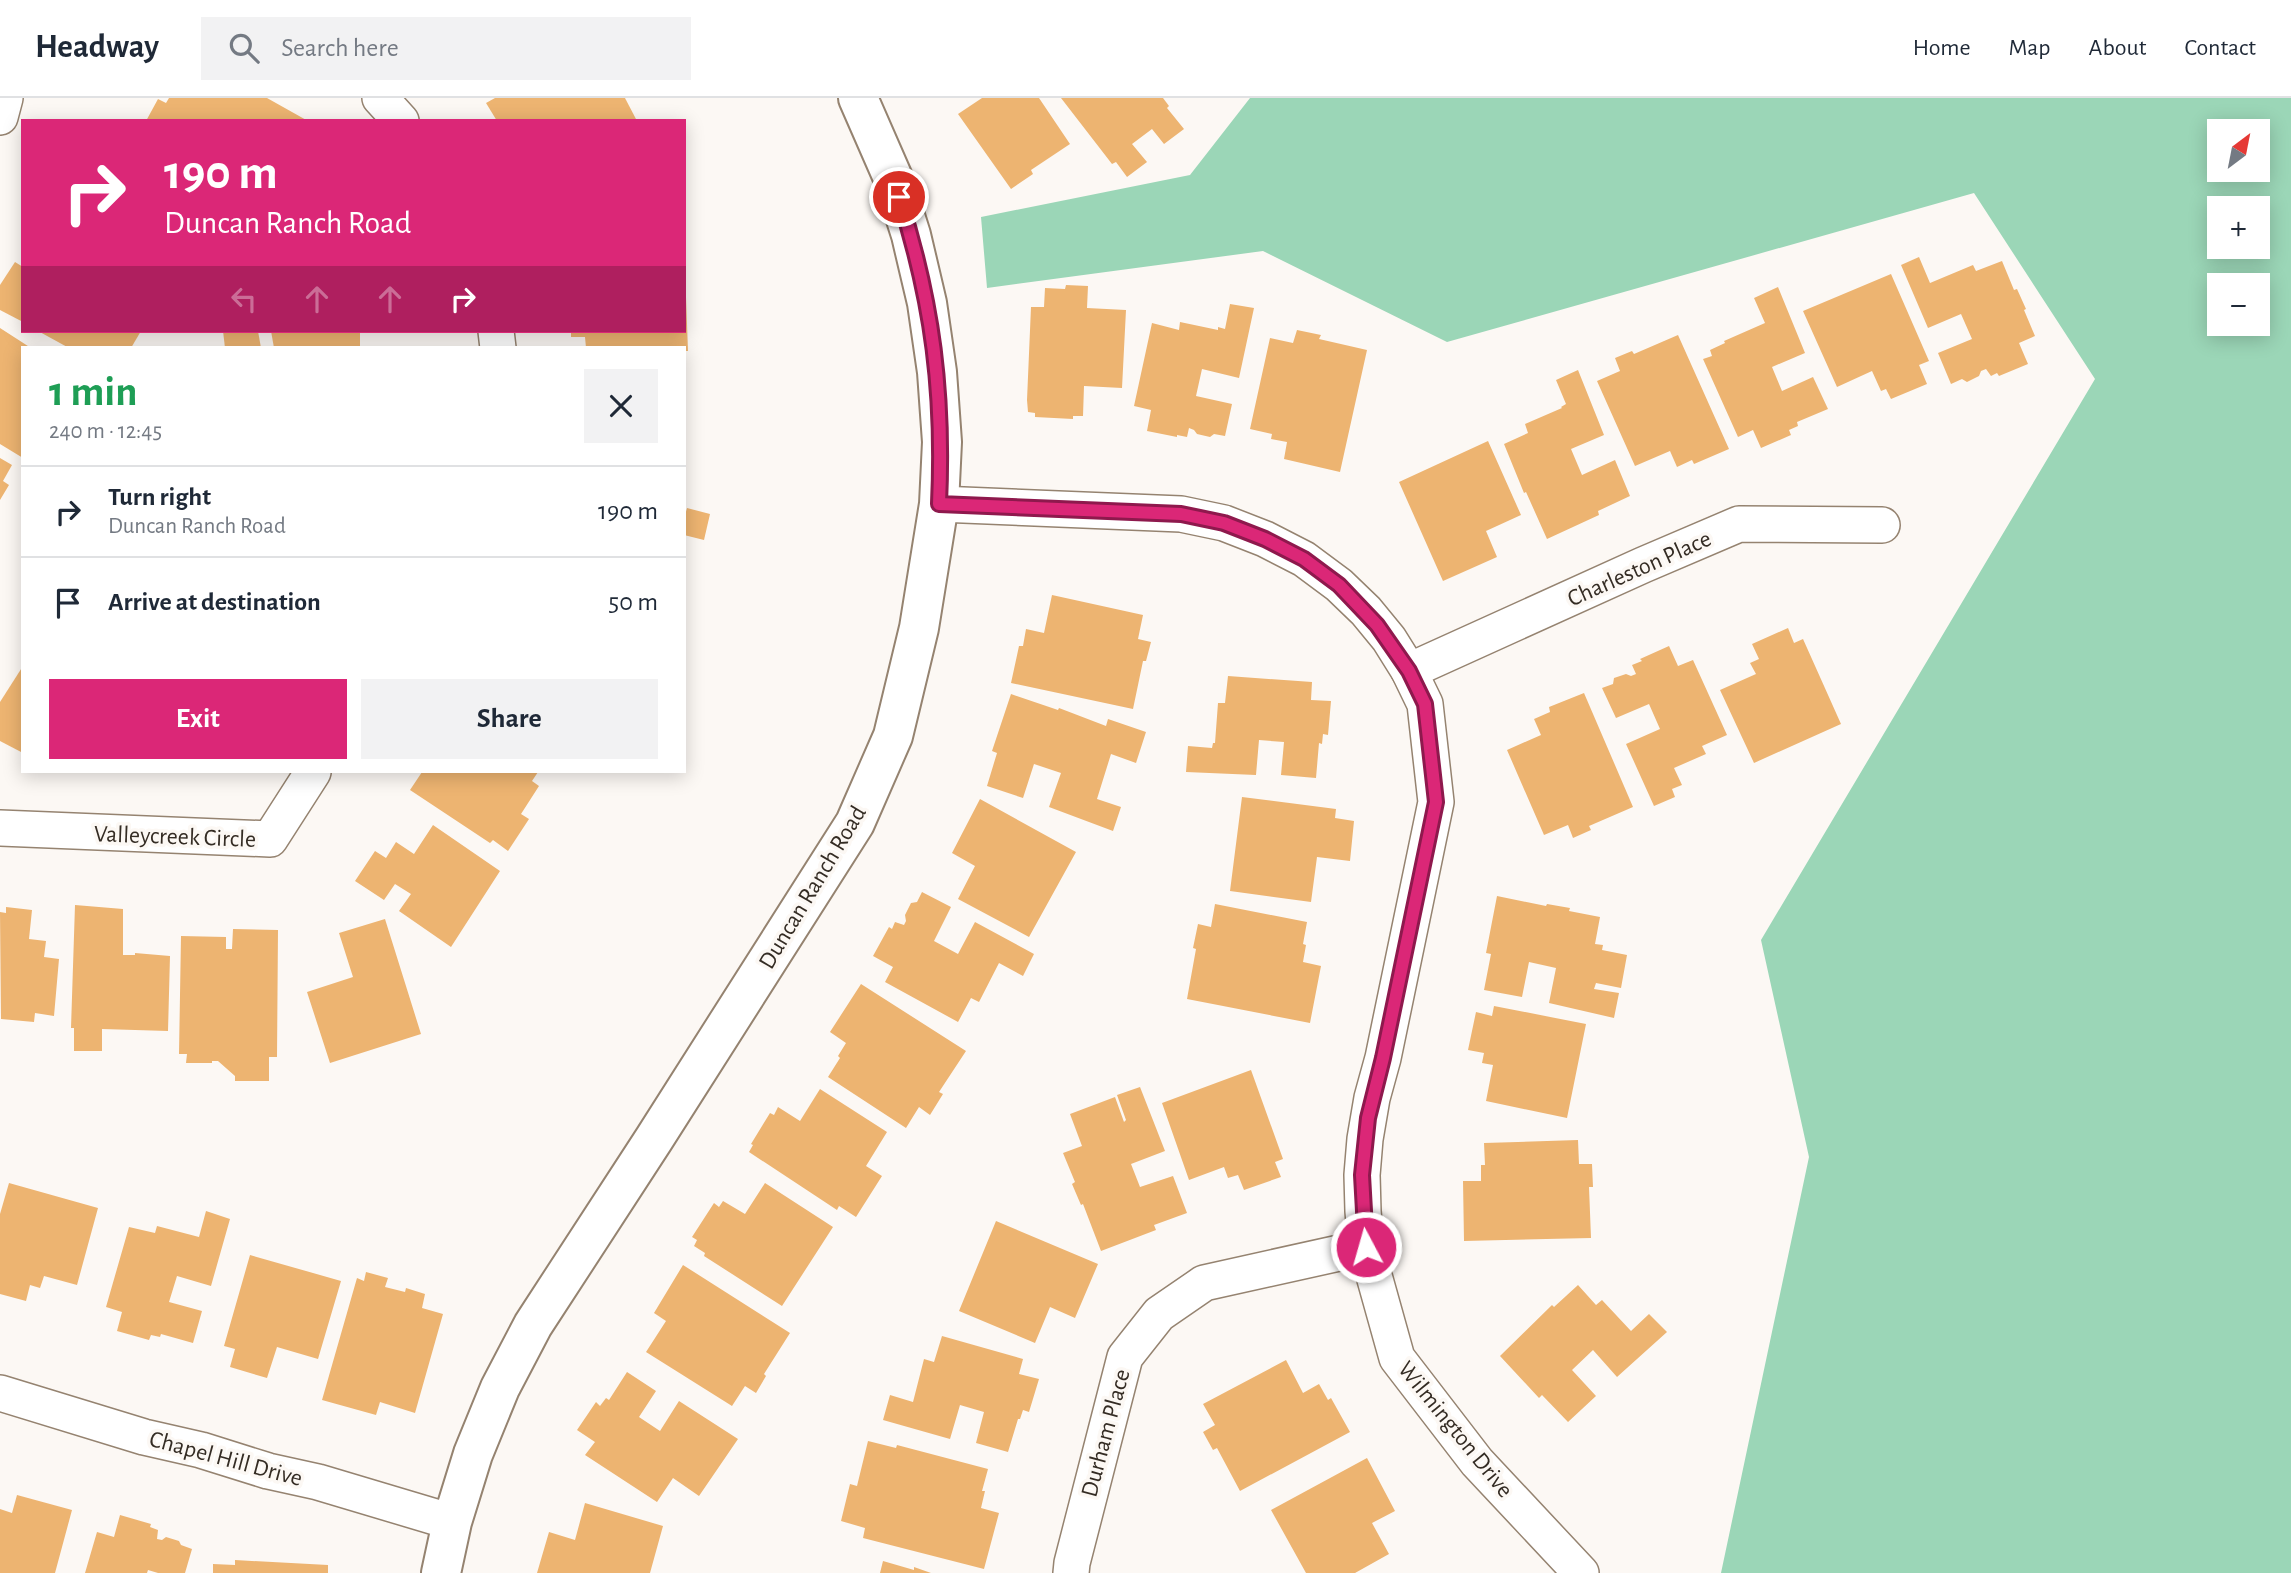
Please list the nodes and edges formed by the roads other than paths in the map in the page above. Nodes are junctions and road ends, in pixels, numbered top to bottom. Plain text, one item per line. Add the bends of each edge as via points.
1 (5, 98) edge
2 (380, 98) edge
3 (858, 98) edge
4 (0, 117) edge
5 (399, 119) edge
6 (939, 504) junction
7 (1882, 525) dead end
8 (1409, 671) junction
9 (312, 773) edge
10 (0, 828) edge
11 (1366, 1247) junction
12 (0, 1393) edge
13 (452, 1522) junction
14 (441, 1573) edge
15 (1071, 1573) edge
16 (1581, 1573) edge

1 - 4 street
2 - 5 street
3 - 6 street, Duncan Ranch Road via 893,178 928,303 942,442
6 - 8 street, Wilmington Drive via 1181,514 1224,523 1304,559 1339,585 1389,639
6 - 13 street, Duncan Ranch Road via 919,628 893,736 855,823 533,1325 500,1388
7 - 8 street, Charleston Place via 1739,524
8 - 11 street, Wilmington Drive via 1425,704 1436,802 1367,1125 1362,1175
9 - 10 street, Valleycreek Circle via 270,839
11 - 15 street, Durham Place via 1204,1283 1159,1314 1125,1357
11 - 16 street, Wilmington Drive via 1397,1357 1478,1462
12 - 13 street, Chapel Hill Drive
13 - 14 street, Duncan Ranch Road

